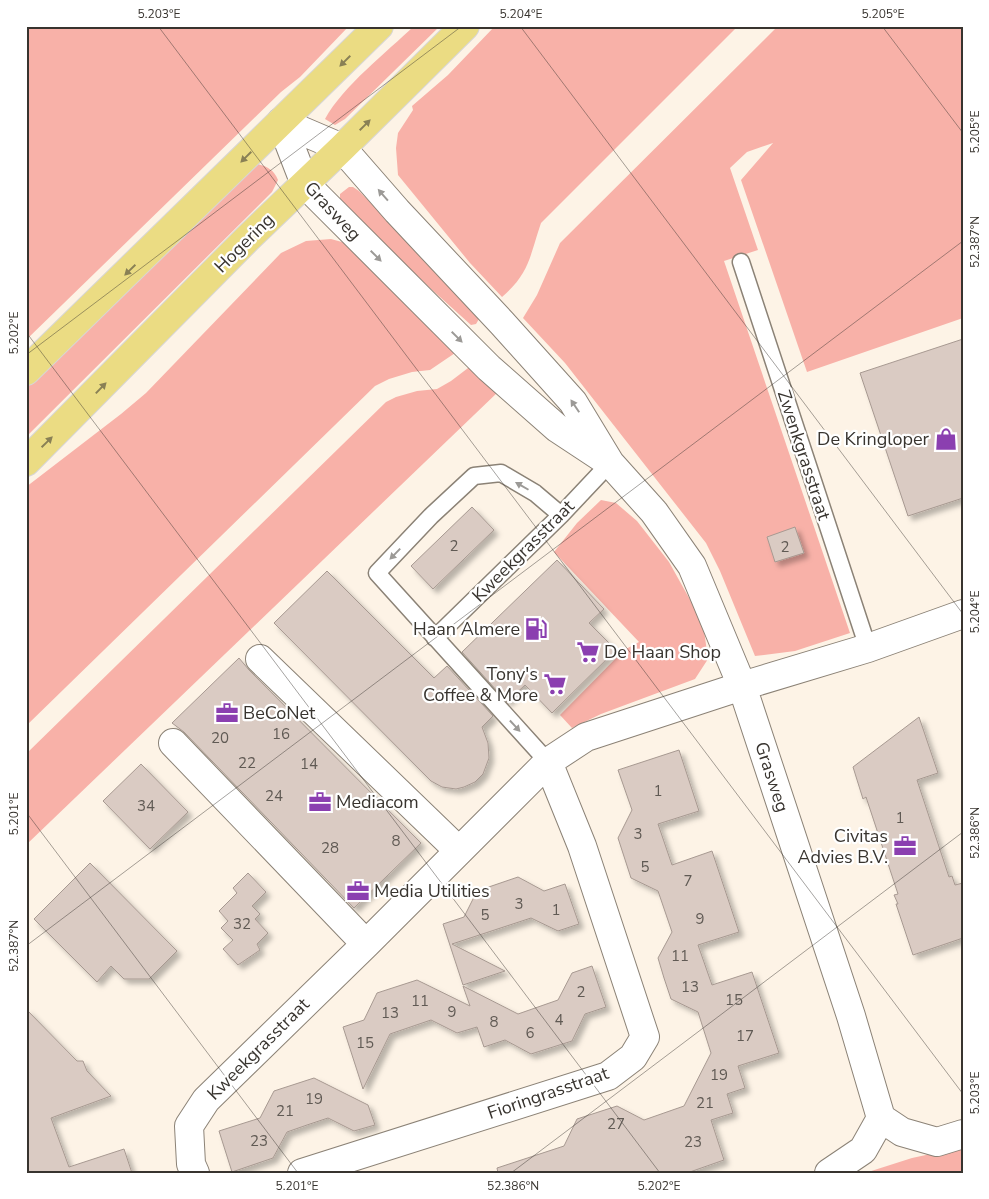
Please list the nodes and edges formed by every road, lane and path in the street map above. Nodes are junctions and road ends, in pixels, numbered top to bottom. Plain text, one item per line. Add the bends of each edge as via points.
1 (379, 26) edge
2 (465, 26) edge
3 (281, 122) junction
4 (342, 148) junction
5 (305, 184) junction
6 (741, 262) dead end
7 (26, 371) edge
8 (26, 462) edge
9 (610, 463) junction
10 (561, 514) junction
11 (963, 614) edge
12 (435, 638) junction
13 (868, 648) junction
14 (260, 659) dead end
15 (742, 686) junction
16 (173, 743) dead end
17 (548, 762) junction
18 (459, 851) junction
19 (366, 944) junction
20 (882, 1118) junction
21 (963, 1134) edge
22 (195, 1173) edge
23 (302, 1173) edge
24 (828, 1173) edge

1 -> 3 highway
4 -> 2 highway, Hogering
3 - 4 street, Grasweg
3 - 5 street, Grasweg
3 -> 7 highway
4 - 5 highway, Hogering
9 -> 4 street, Grasweg via 573,402
8 -> 5 highway, Hogering
5 -> 9 street, Grasweg via 489,368 557,428
6 - 13 lane, Zwenkgrasstraat
9 - 10 lane, Kweekgrasstraat
9 - 15 street, Grasweg via 654,512 692,566
10 - 12 lane, Kweekgrasstraat
10 -> 12 lane via 535,493 500,473 474,476 431,516 377,573
11 - 13 street
12 -> 17 lane
13 - 15 street
14 - 18 street
15 - 17 street, Kweekgrasstraat via 586,737
15 - 20 street, Grasweg via 852,1016
16 - 19 street
17 - 18 street, Kweekgrasstraat
17 - 23 street, Fioringrasstraat via 582,846 645,1037 633,1057 608,1076
18 - 19 street, Kweekgrasstraat
19 - 22 street, Kweekgrasstraat via 206,1100 190,1126 191,1164
20 - 21 street via 902,1132 937,1142
20 - 24 street via 863,1150

